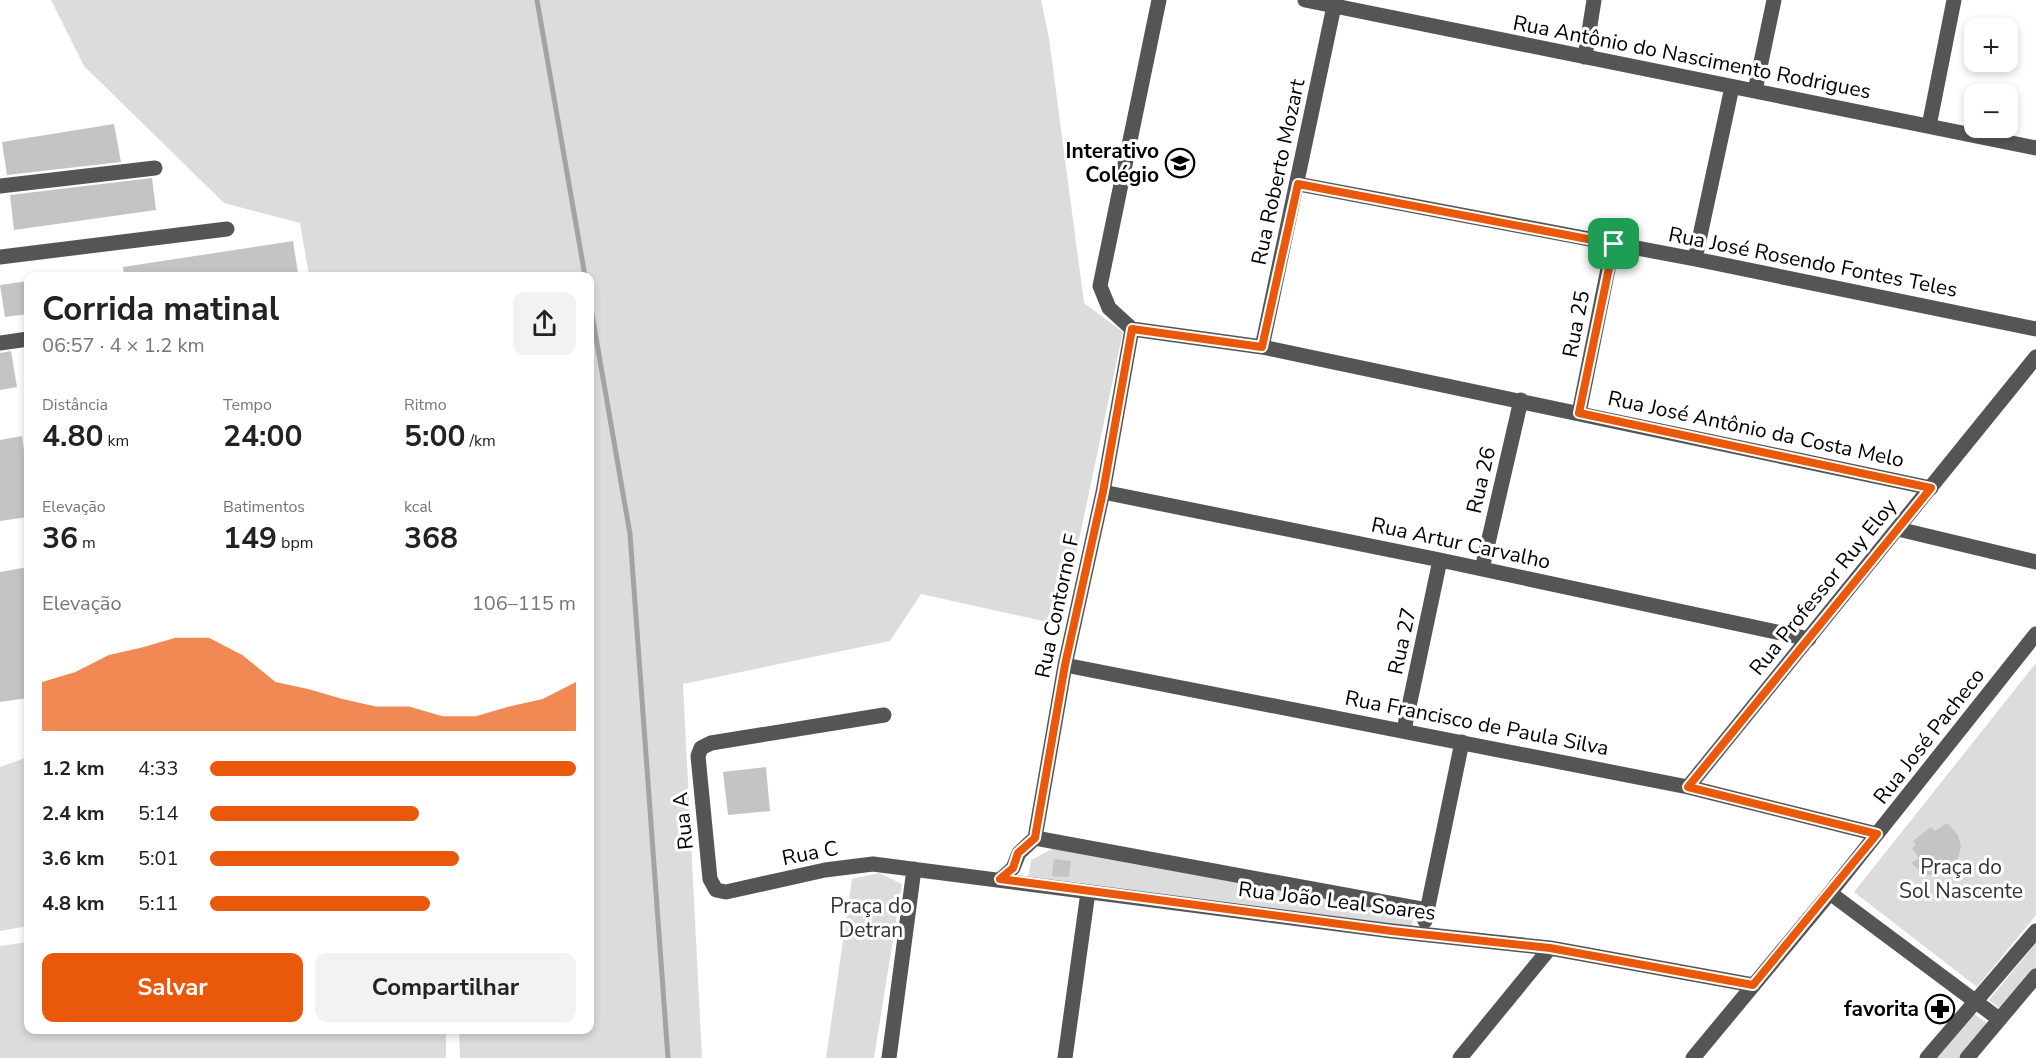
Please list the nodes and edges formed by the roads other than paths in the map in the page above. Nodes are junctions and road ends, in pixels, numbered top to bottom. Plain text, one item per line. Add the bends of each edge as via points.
1 (1160, 0) edge
2 (1305, 0) edge
3 (1594, 0) edge
4 (1774, 0) edge
5 (1954, 0) edge
6 (1334, 6) junction
7 (1585, 57) junction
8 (1732, 87) junction
9 (1755, 92) junction
10 (1929, 126) junction
11 (2036, 148) edge
12 (155, 168) dead end
13 (1298, 184) junction
14 (0, 186) edge
15 (227, 229) dead end
16 (1614, 244) junction
17 (0, 256) edge
18 (1695, 259) junction
19 (1132, 329) junction
20 (2036, 329) edge
21 (24, 340) edge
22 (0, 343) edge
23 (1262, 347) junction
24 (2036, 357) edge
25 (1521, 400) junction
26 (1579, 413) junction
27 (1931, 488) junction
28 (1103, 492) junction
29 (1898, 529) junction
30 (1440, 560) junction
31 (2036, 562) edge
32 (1482, 569) junction
33 (2036, 634) edge
34 (1809, 639) junction
35 (1065, 665) junction
36 (884, 715) dead end
37 (1404, 730) junction
38 (1462, 741) junction
39 (1688, 787) junction
40 (1877, 834) junction
41 (1035, 838) junction
42 (914, 869) junction
43 (1000, 879) junction
44 (716, 890) joint
45 (1088, 892) junction
46 (1830, 893) junction
47 (1427, 910) junction
48 (2036, 931) edge
49 (1424, 933) junction
50 (1550, 948) junction
51 (2036, 976) edge
52 (1753, 985) junction
53 (1975, 1002) junction
54 (1999, 1019) junction
55 (889, 1058) edge
56 (1065, 1058) edge
57 (1460, 1058) edge
58 (1693, 1058) edge
59 (1927, 1058) edge
60 (1967, 1058) edge

1 - 19 street via 1100,286 1109,308
2 - 6 street, Rua Antônio do Nascimento Rodrigues
3 - 7 street
4 - 9 street
5 - 10 street
6 - 7 street, Rua Antônio do Nascimento Rodrigues
6 - 13 street, Rua Roberto Mozart
7 - 8 street, Rua Antônio do Nascimento Rodrigues
8 - 9 street, Rua Antônio do Nascimento Rodrigues
8 - 18 street
9 - 10 street, Rua Antônio do Nascimento Rodrigues
10 - 11 street, Rua Antônio do Nascimento Rodrigues
12 - 14 street
13 - 16 street, Rua José Rosendo Fontes Teles
13 - 23 street, Rua Roberto Mozart
15 - 17 street
16 - 18 street, Rua José Rosendo Fontes Teles
16 - 26 street, Rua 25
18 - 20 street, Rua José Rosendo Fontes Teles
19 - 23 street, Rua José Antônio da Costa Melo
19 - 28 street, Rua Contorno F
21 - 22 street
23 - 25 street, Rua José Antônio da Costa Melo
24 - 27 street, Rua Professor Ruy Eloy
25 - 26 street, Rua José Antônio da Costa Melo
25 - 32 street, Rua 26
26 - 27 street, Rua José Antônio da Costa Melo
27 - 29 street, Rua Professor Ruy Eloy
28 - 30 street, Rua Artur Carvalho
28 - 35 street, Rua Contorno F
29 - 31 street
29 - 34 street, Rua Professor Ruy Eloy
30 - 32 street, Rua Artur Carvalho
30 - 37 street, Rua 27
32 - 34 street, Rua Artur Carvalho
33 - 40 street, Rua José Pacheco
34 - 39 street, Rua Professor Ruy Eloy
35 - 37 street, Rua Francisco de Paula Silva
35 - 41 street, Rua Contorno F
36 - 44 street, Rua A via 711,743 701,748 698,756 710,879
37 - 38 street, Rua Francisco de Paula Silva
38 - 39 street, Rua Francisco de Paula Silva
38 - 47 street
39 - 40 street, Rua Francisco de Paula Silva
40 - 46 street, Rua José Pacheco
41 - 43 street via 1018,853 1013,868
41 - 47 street, Rua João Leal Soares
42 - 43 street, Rua João Leal Soares
42 - 44 street, Rua C via 873,864 850,866 726,892
42 - 55 street
43 - 45 street, Rua João Leal Soares
45 - 49 street, Rua João Leal Soares
45 - 56 street
46 - 52 street, Rua José Pacheco
46 - 53 street
47 - 49 street
48 - 53 street
49 - 50 street, Rua João Leal Soares
50 - 52 street, Rua João Leal Soares
50 - 57 street
51 - 54 street
52 - 58 street, Rua José Pacheco
53 - 54 street
53 - 59 street
54 - 60 street

